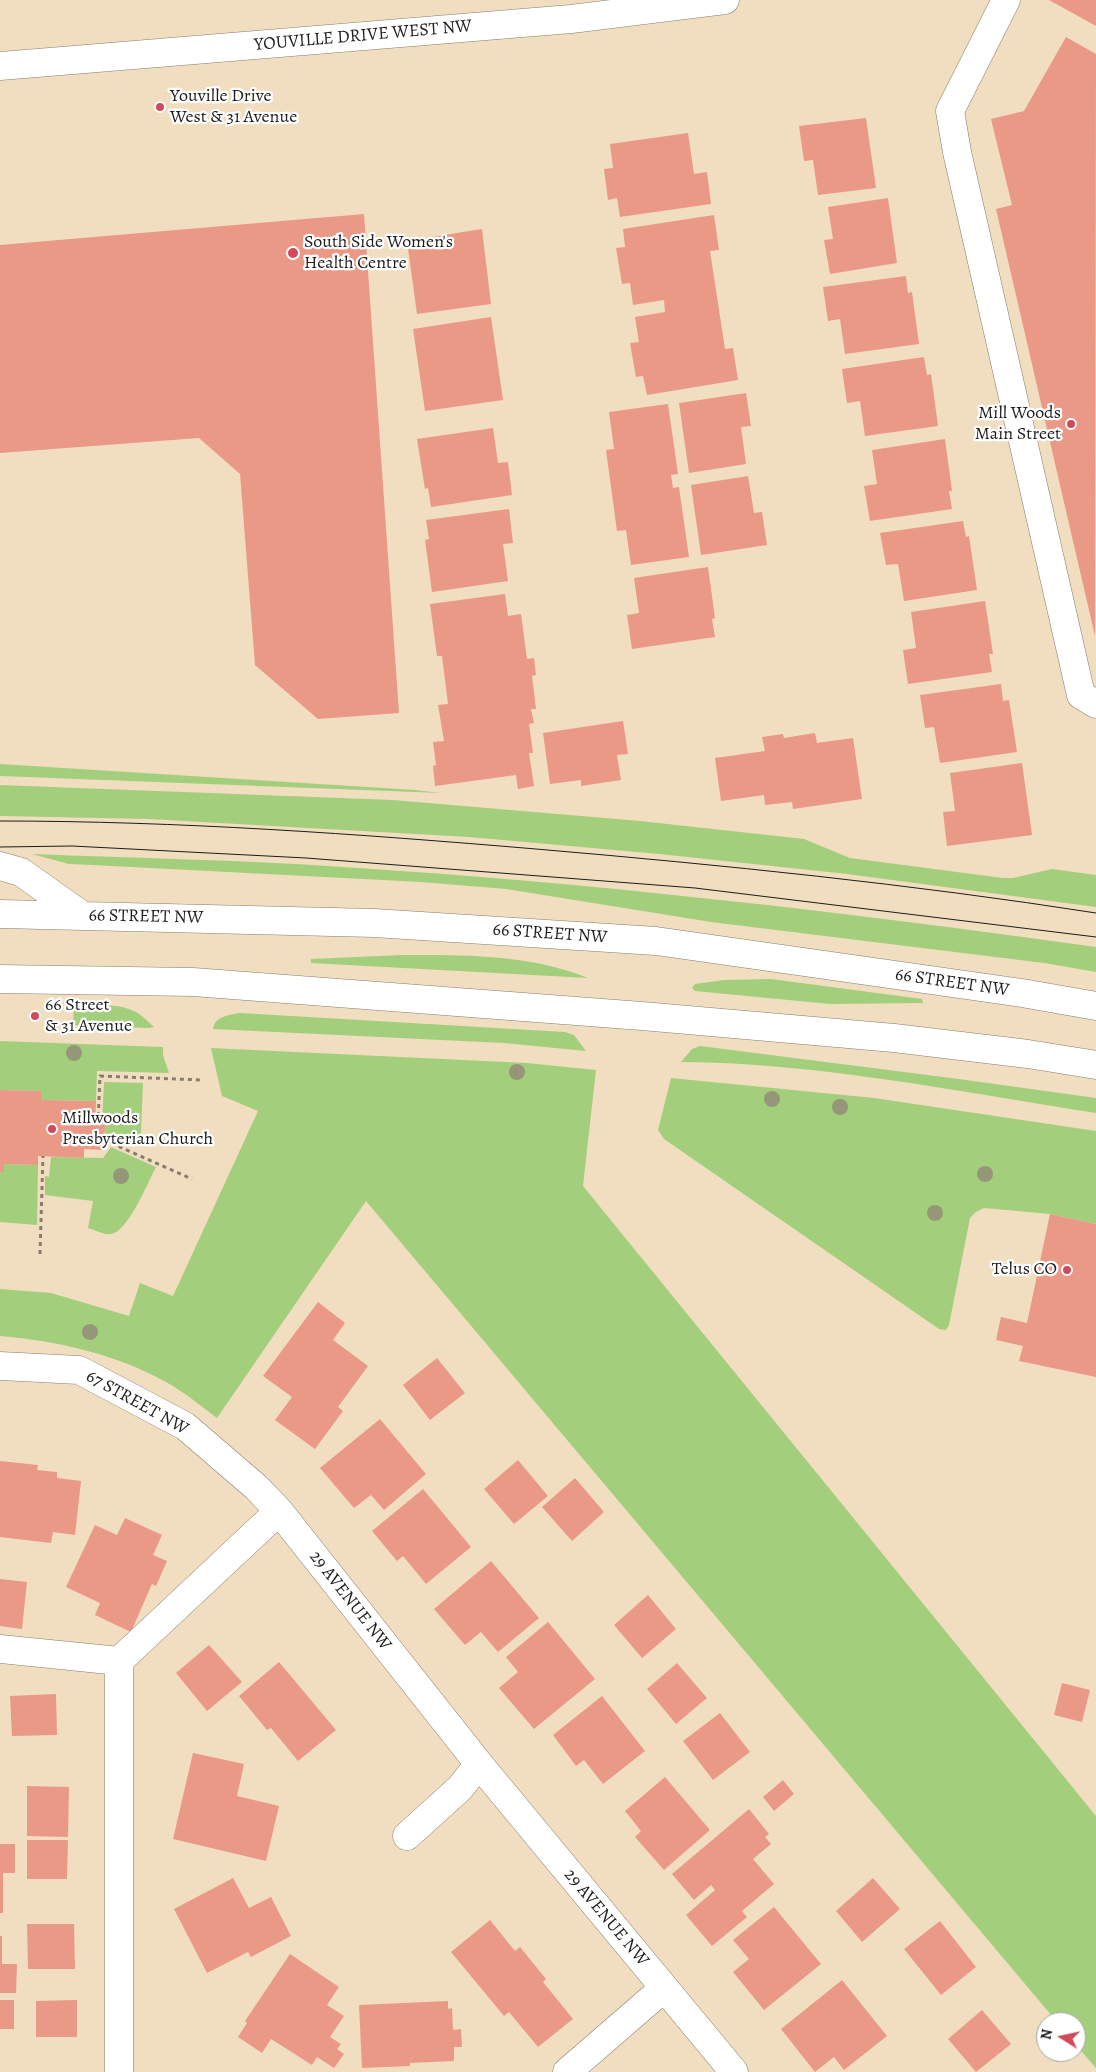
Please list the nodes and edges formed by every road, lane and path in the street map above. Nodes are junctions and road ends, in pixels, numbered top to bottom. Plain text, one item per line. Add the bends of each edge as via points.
1 (725, 0) edge
2 (1006, 0) edge
3 (0, 66) edge
4 (1096, 704) edge
5 (0, 866) edge
6 (0, 914) edge
7 (83, 916) junction
8 (0, 979) edge
9 (1096, 1006) edge
10 (1096, 1065) edge
11 (202, 1080) dead end
12 (98, 1124) dead end
13 (104, 1140) dead end
14 (43, 1156) dead end
15 (192, 1179) dead end
16 (40, 1254) dead end
17 (0, 1366) edge
18 (256, 1487) joint
19 (279, 1511) junction
20 (0, 1649) edge
21 (119, 1660) junction
22 (479, 1764) junction
23 (407, 1836) dead end
24 (664, 1988) junction
25 (119, 2072) edge
26 (567, 2072) edge
27 (734, 2072) edge

1 - 3 main road, YOUVILLE DRIVE WEST NW via 571,19
2 - 4 main road via 950,111 1081,695
5 - 7 main road via 21,872
6 - 7 main road, 66 STREET NW
7 - 9 main road, 66 STREET NW via 374,923 656,941
8 - 10 main road via 193,982 642,1016 894,1038
11 - 12 path via 100,1076
13 - 15 path
14 - 16 path
17 - 18 main road, 67 STREET NW via 79,1370 184,1426
18 - 19 main road, 29 AVENUE NW
19 - 21 main road
19 - 22 main road, 29 AVENUE NW
20 - 21 main road
21 - 25 main road
22 - 23 main road via 460,1788
22 - 24 main road, 29 AVENUE NW
24 - 26 main road
24 - 27 main road, 29 AVENUE NW

